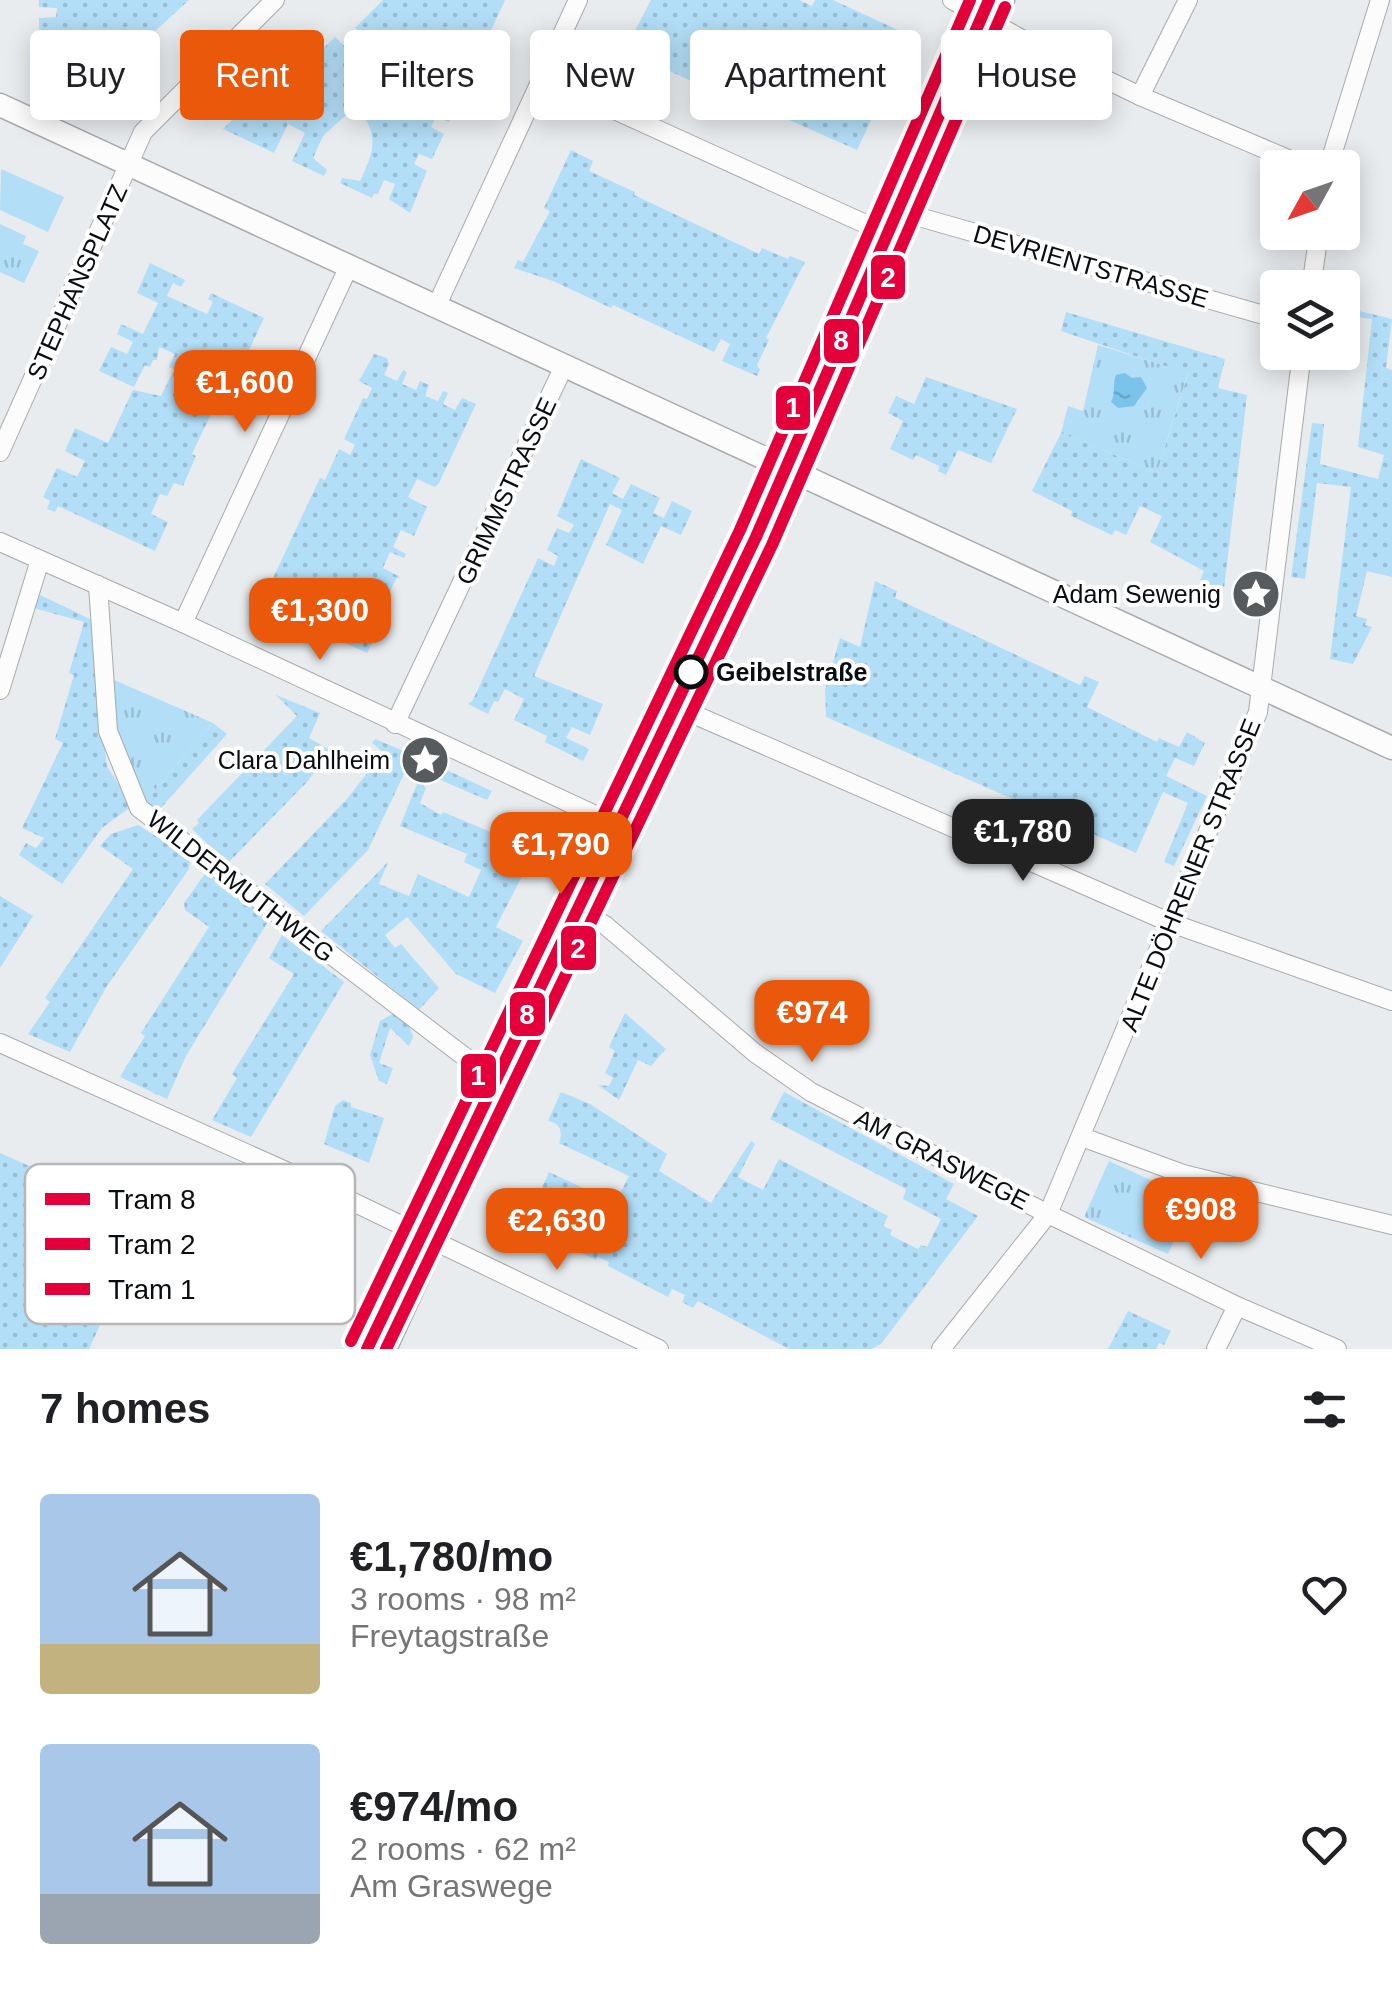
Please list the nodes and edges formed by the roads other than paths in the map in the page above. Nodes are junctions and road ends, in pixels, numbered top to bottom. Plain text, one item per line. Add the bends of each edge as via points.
1 (275, 0) edge
2 (578, 0) edge
3 (952, 0) edge
4 (1188, 0) edge
5 (1380, 0) edge
6 (998, 11) edge
7 (564, 30) edge
8 (1140, 96) junction
9 (530, 103) edge
10 (0, 105) edge
11 (636, 120) edge
12 (1267, 150) edge
13 (1334, 150) edge
14 (130, 165) junction
15 (905, 214) junction
16 (894, 238) junction
17 (349, 266) junction
18 (436, 306) junction
19 (1260, 314) edge
20 (564, 366) junction
21 (1300, 370) edge
22 (0, 452) edge
23 (788, 469) junction
24 (0, 542) edge
25 (40, 560) junction
26 (98, 585) junction
27 (183, 623) junction
28 (1262, 688) junction
29 (0, 690) edge
30 (677, 707) junction
31 (396, 724) junction
32 (1392, 748) edge
33 (621, 827) junction
34 (582, 912) junction
35 (1171, 923) junction
36 (1392, 1001) edge
37 (0, 1043) edge
38 (478, 1068) dead end
39 (1082, 1137) junction
40 (265, 1164) edge
41 (355, 1205) edge
42 (1048, 1214) junction
43 (1392, 1225) edge
44 (434, 1241) junction
45 (1238, 1306) junction
46 (384, 1349) edge
47 (659, 1349) edge
48 (942, 1349) edge
49 (1216, 1349) edge
50 (1337, 1349) edge

1 - 14 street, STEPHANSPLATZ via 143,132
2 - 7 street
3 - 6 street
4 - 8 street
5 - 13 street
6 - 8 street
6 - 15 street
8 - 12 street
9 - 18 street
10 - 14 street
11 - 16 street
14 - 17 street
14 - 22 street, STEPHANSPLATZ
15 - 16 street
15 - 19 street, DEVRIENTSTRASSE
16 - 23 street
17 - 18 street
17 - 27 street
18 - 20 street
20 - 23 street
20 - 31 street, GRIMMSTRASSE
21 - 28 street, ALTE DÖHRENER STRASSE
23 - 28 street
23 - 30 street
24 - 25 street
25 - 26 street
25 - 29 street
26 - 27 street
26 - 38 street, WILDERMUTHWEG via 108,731 139,808
27 - 31 street
28 - 32 street
28 - 35 street, ALTE DÖHRENER STRASSE
30 - 33 street
30 - 35 street
31 - 33 street
33 - 34 street
34 - 42 street, AM GRASWEGE via 781,1073
34 - 44 street
35 - 36 street
35 - 39 street, ALTE DÖHRENER STRASSE
37 - 40 street
39 - 42 street, ALTE DÖHRENER STRASSE
39 - 43 street via 1183,1174
41 - 44 street
42 - 45 street, AM GRASWEGE
42 - 48 street, ALTE DÖHRENER STRASSE
44 - 46 street
44 - 47 street
45 - 49 street
45 - 50 street, AM GRASWEGE

